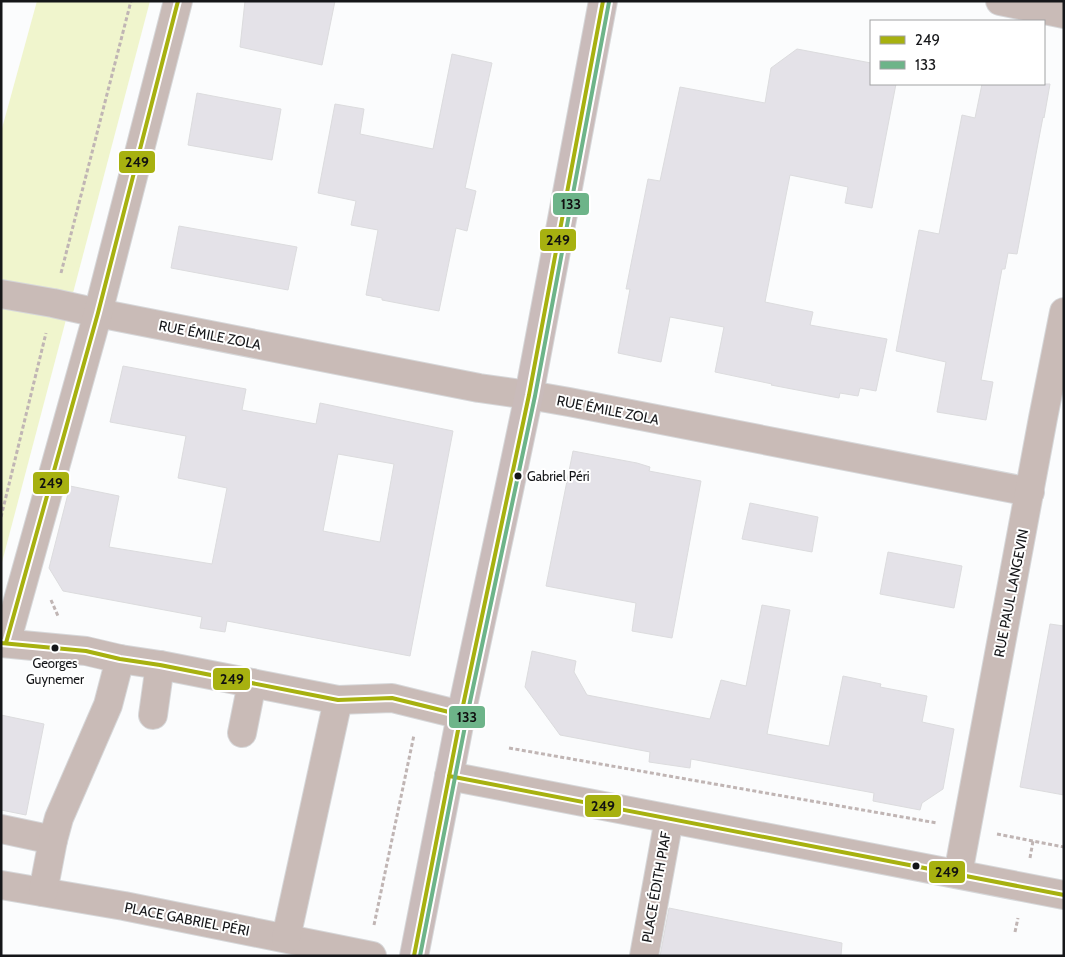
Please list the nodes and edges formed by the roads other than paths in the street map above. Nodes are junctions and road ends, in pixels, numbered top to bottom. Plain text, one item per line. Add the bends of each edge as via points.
1 (178, 1) edge
2 (603, 1) edge
3 (1000, 1) edge
4 (1064, 14) edge
5 (1, 294) edge
6 (1064, 312) edge
7 (98, 313) junction
8 (528, 395) junction
9 (1053, 420) edge
10 (1030, 492) junction
11 (4, 643) edge
12 (120, 659) junction
13 (160, 665) junction
14 (252, 683) junction
15 (338, 700) junction
16 (153, 715) dead end
17 (462, 715) junction
18 (242, 733) dead end
19 (449, 776) junction
20 (668, 819) junction
21 (1, 829) edge
22 (52, 840) junction
23 (958, 874) junction
24 (1, 885) edge
25 (43, 892) junction
26 (1064, 895) edge
27 (286, 938) junction
28 (370, 955) edge
29 (414, 956) edge
30 (644, 956) edge

1 - 7 street
2 - 8 main road
3 - 4 street
5 - 7 street, RUE ÉMILE ZOLA
6 - 9 street, RUE PAUL LANGEVIN
7 - 8 street, RUE ÉMILE ZOLA
7 - 11 street
8 - 10 street, RUE ÉMILE ZOLA
8 - 17 main road
9 - 10 street, RUE PAUL LANGEVIN
10 - 23 street, RUE PAUL LANGEVIN
11 - 12 street via 86,651
12 - 13 street
12 - 22 street via 108,705
13 - 14 street
13 - 16 street
14 - 15 street
14 - 18 street
15 - 17 street via 392,698
15 - 27 street
17 - 19 main road
19 - 20 street
19 - 29 main road
20 - 23 street
20 - 30 street, PLACE ÉDITH PIAF
21 - 22 street
22 - 25 street
23 - 26 street
24 - 25 street, PLACE GABRIEL PÉRI
25 - 27 street, PLACE GABRIEL PÉRI
27 - 28 street, PLACE GABRIEL PÉRI

